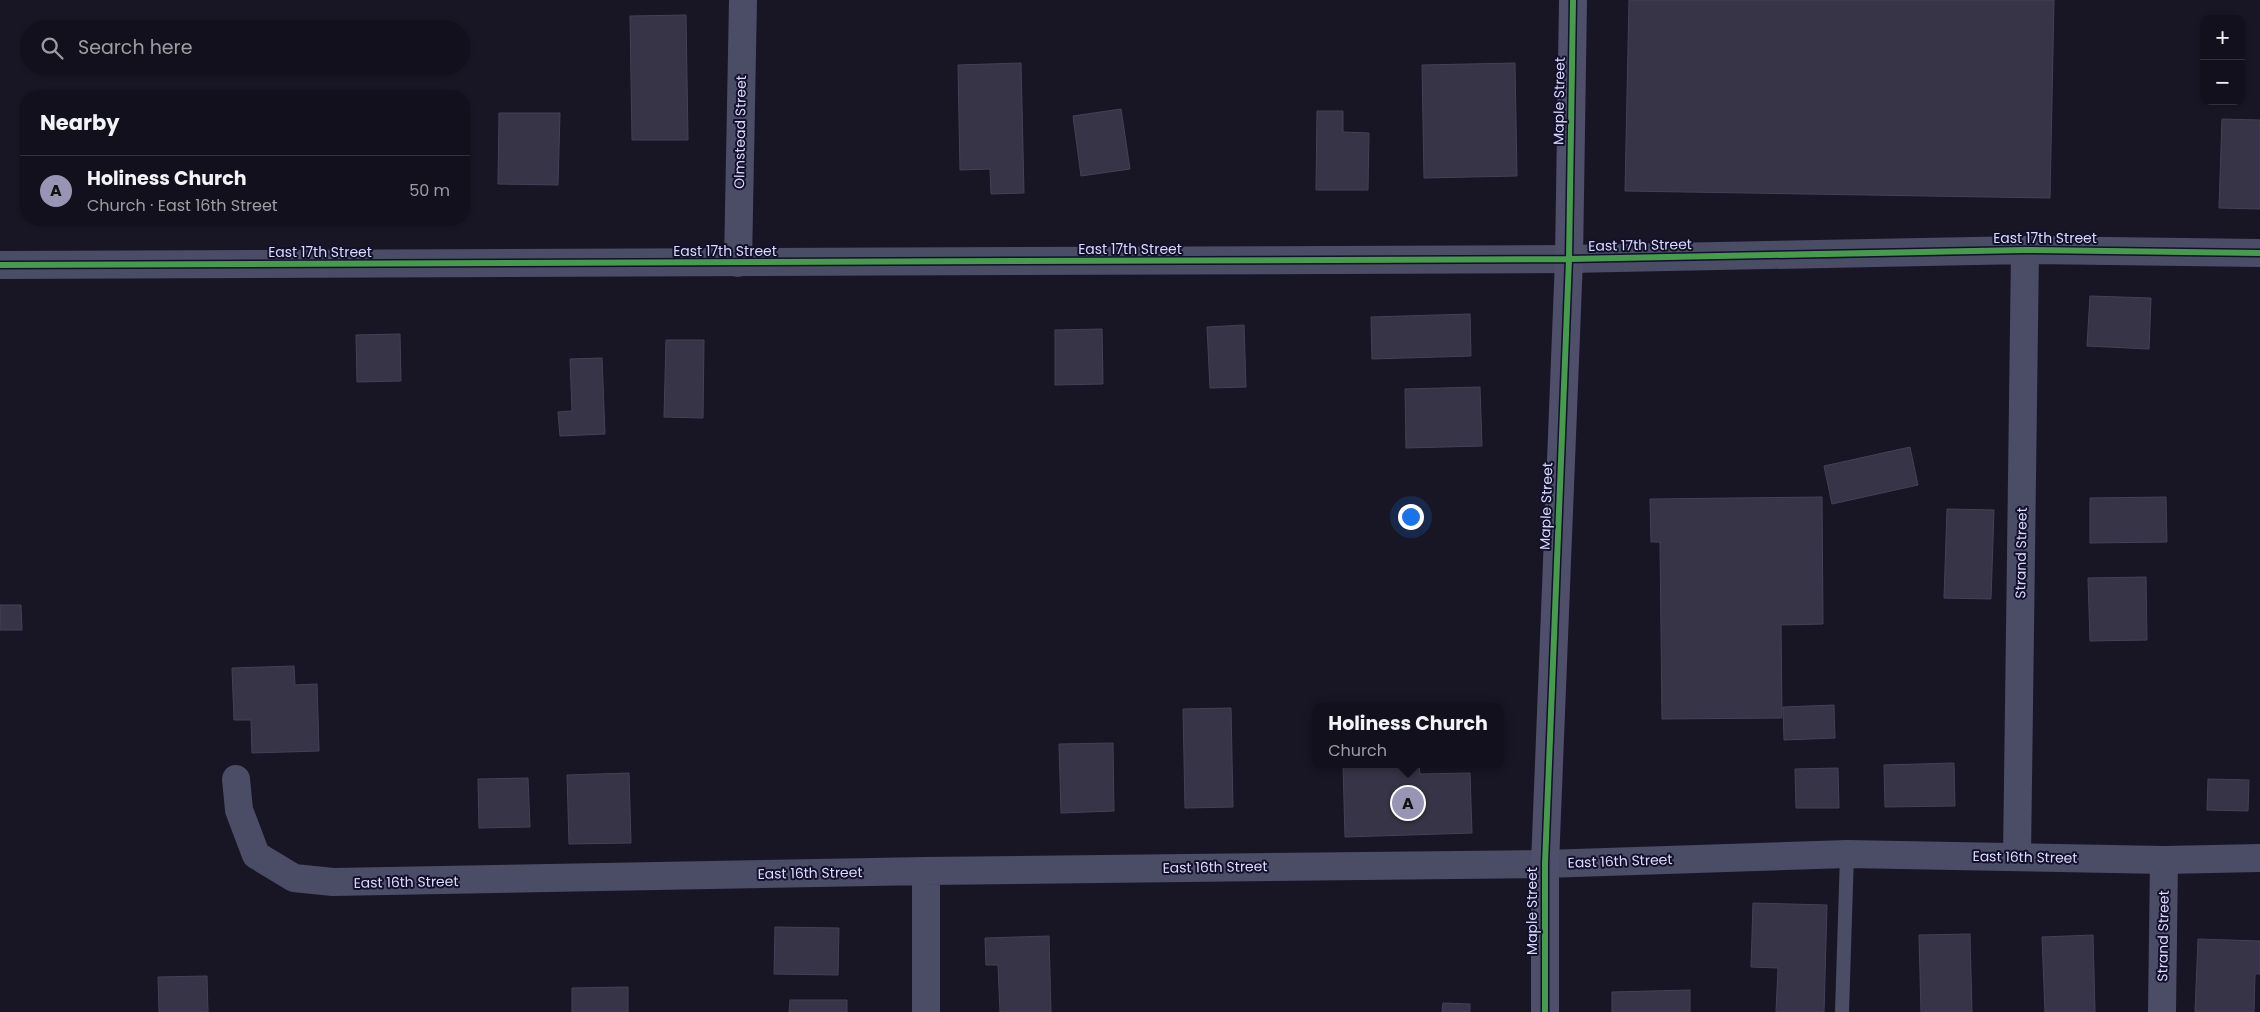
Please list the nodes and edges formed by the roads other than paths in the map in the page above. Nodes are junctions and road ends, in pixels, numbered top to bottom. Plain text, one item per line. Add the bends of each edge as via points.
1 (743, 0) edge
2 (1573, 0) edge
3 (2025, 250) junction
4 (2260, 253) edge
5 (1569, 259) junction
6 (738, 263) junction
7 (0, 265) edge
8 (236, 779) dead end
9 (1847, 854) junction
10 (2017, 857) junction
11 (2260, 858) edge
12 (2164, 860) junction
13 (1544, 864) junction
14 (926, 871) junction
15 (926, 1012) edge
16 (1545, 1012) edge
17 (1842, 1012) edge
18 (2162, 1012) edge

1 - 6 street, Olmstead Street
2 - 5 main road, Maple Street
3 - 4 street, East 17th Street
3 - 5 street, East 17th Street
3 - 10 street, Strand Street
5 - 6 street, East 17th Street
5 - 13 main road, Maple Street
6 - 7 street, East 17th Street
8 - 14 street, East 16th Street via 239,810 256,855 294,878 374,883
9 - 10 street, East 16th Street
9 - 13 street, East 16th Street
9 - 17 lane
10 - 12 street, East 16th Street
11 - 12 street, East 16th Street
12 - 18 street, Strand Street
13 - 14 street, East 16th Street
13 - 16 main road, Maple Street
14 - 15 street

